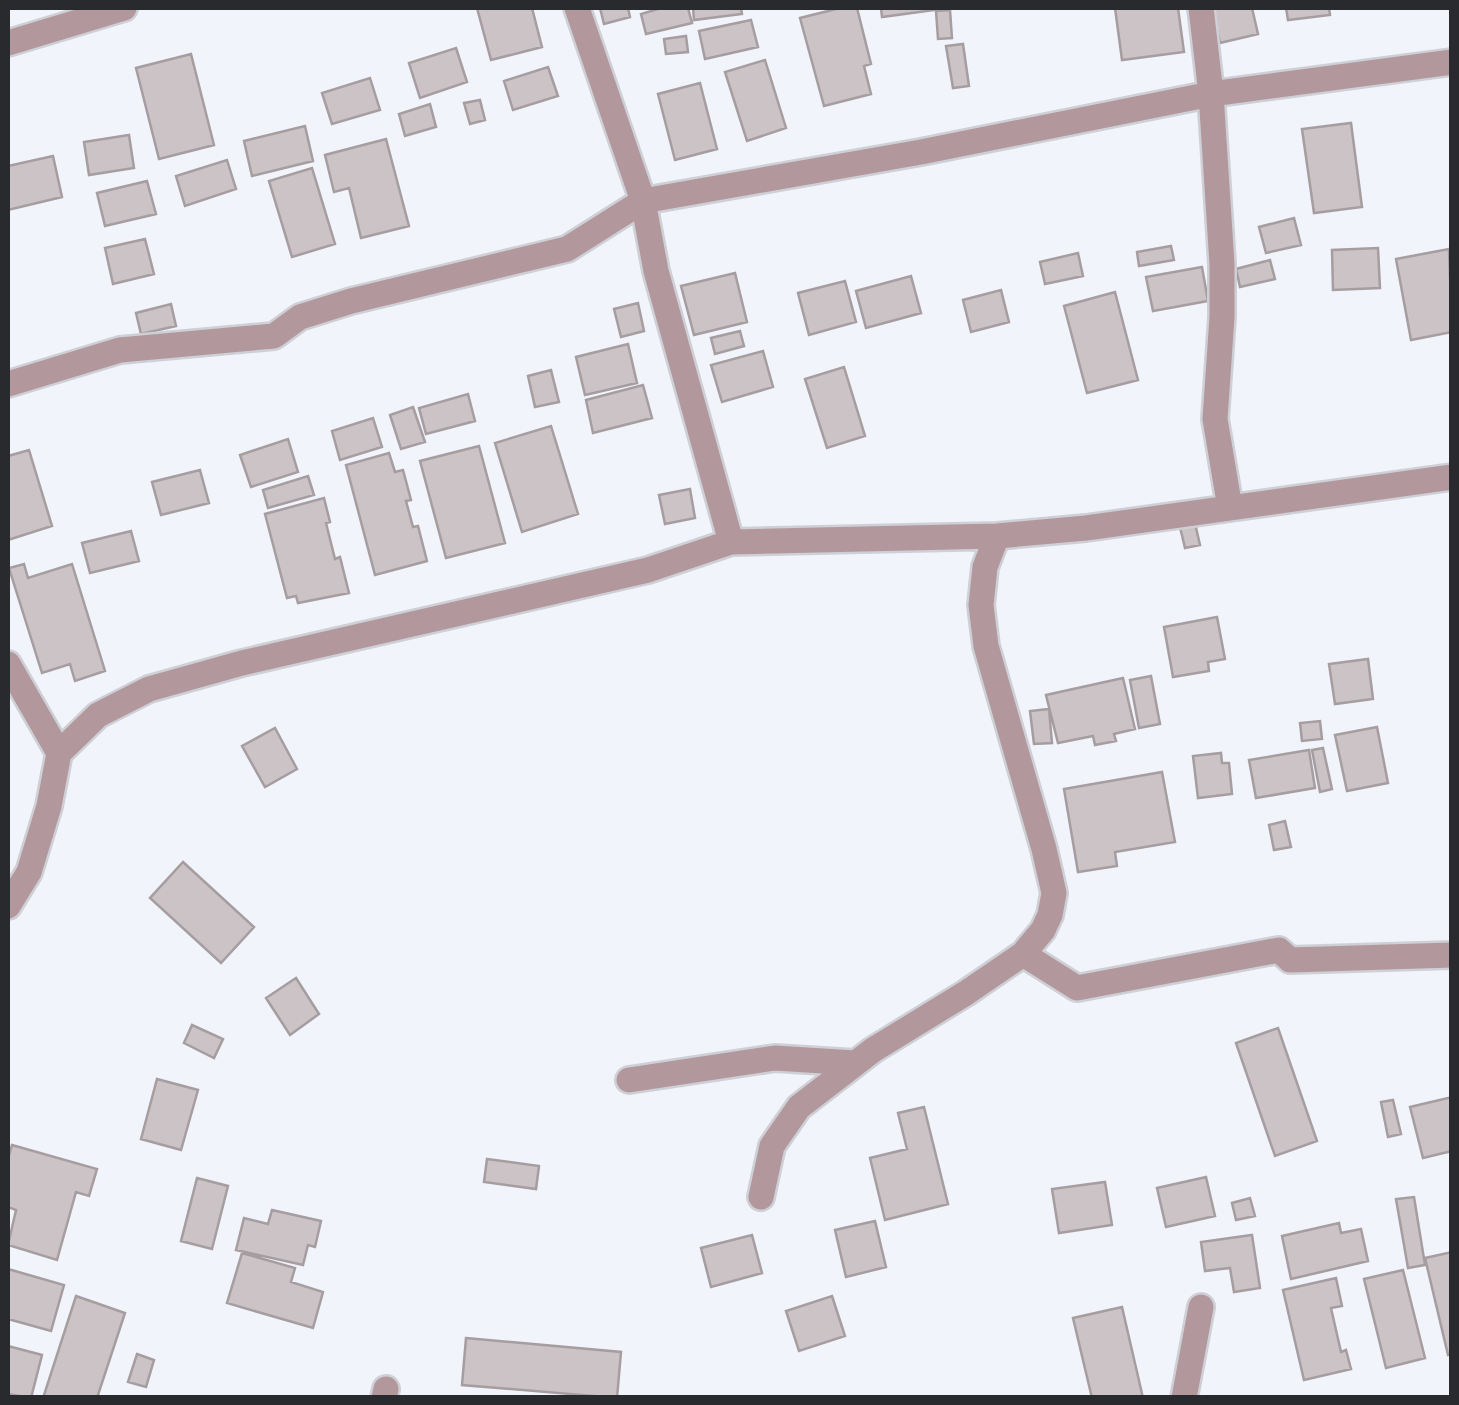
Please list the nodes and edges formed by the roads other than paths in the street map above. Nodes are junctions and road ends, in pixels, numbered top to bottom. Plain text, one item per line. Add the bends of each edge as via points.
1 (124, 8) edge
2 (577, 8) edge
3 (1201, 8) edge
4 (8, 43) edge
5 (1452, 62) edge
6 (1212, 94) junction
7 (644, 202) junction
8 (8, 384) edge
9 (1452, 476) edge
10 (1230, 508) junction
11 (997, 536) junction
12 (731, 542) junction
13 (8, 664) edge
14 (59, 753) junction
15 (8, 906) edge
16 (1022, 954) junction
17 (1452, 955) edge
18 (856, 1063) junction
19 (629, 1080) dead end
20 (761, 1197) dead end
21 (1201, 1307) dead end
22 (1184, 1398) edge

1 - 4 street
2 - 7 street
3 - 6 street
5 - 6 street
6 - 7 street
6 - 10 street via 1222,264 1215,419
7 - 8 street via 566,249 351,301 300,318 274,336 120,350
7 - 12 street via 656,270
9 - 10 street
10 - 11 street
11 - 12 street
11 - 16 street via 981,605 986,646 1054,894 1043,930
12 - 14 street via 648,570 149,689 98,715
13 - 14 street
14 - 15 street via 29,872
16 - 17 street via 1077,988 1279,950 1290,960
16 - 18 street
18 - 19 street via 775,1058
18 - 20 street via 798,1107 772,1146
21 - 22 street

